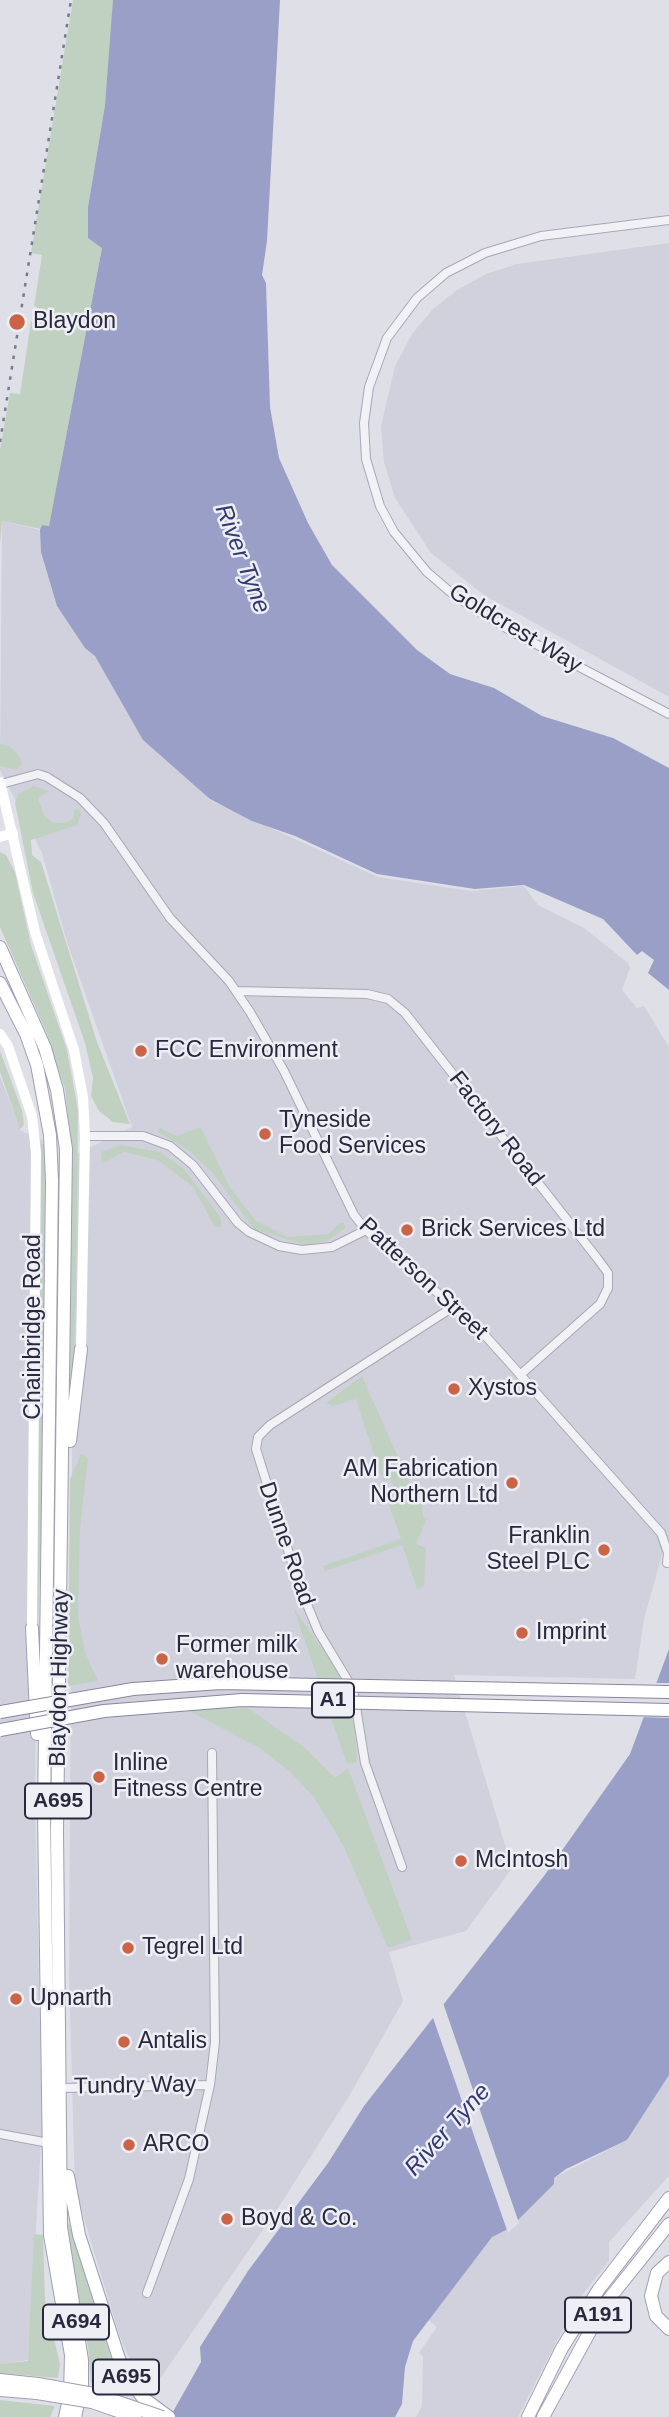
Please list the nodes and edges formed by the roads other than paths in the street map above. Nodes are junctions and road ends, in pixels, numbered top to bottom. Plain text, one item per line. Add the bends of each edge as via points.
1 (669, 220) edge
2 (669, 714) edge
3 (1, 783) edge
4 (13, 833) junction
5 (0, 837) edge
6 (0, 947) edge
7 (0, 983) edge
8 (236, 991) junction
9 (0, 1034) edge
10 (85, 1136) junction
11 (366, 1230) junction
12 (453, 1307) junction
13 (81, 1349) joint
14 (520, 1375) junction
15 (64, 1482) junction
16 (667, 1563) dead end
17 (32, 1628) joint
18 (669, 1692) edge
19 (669, 1710) edge
20 (0, 1712) edge
21 (0, 1730) edge
22 (212, 1753) dead end
23 (44, 1811) junction
24 (402, 1867) dead end
25 (210, 2085) junction
26 (61, 2088) junction
27 (61, 2120) junction
28 (0, 2134) edge
29 (49, 2143) junction
30 (669, 2197) edge
31 (669, 2206) edge
32 (655, 2218) junction
33 (669, 2224) edge
34 (669, 2262) edge
35 (146, 2293) dead end
36 (669, 2329) edge
37 (72, 2374) junction
38 (0, 2380) edge
39 (38, 2388) junction
40 (0, 2390) edge
41 (58, 2417) edge
42 (65, 2417) edge
43 (75, 2417) edge
44 (135, 2417) edge
45 (162, 2417) edge
46 (169, 2417) edge
47 (528, 2417) edge
48 (543, 2417) edge

1 - 2 street, Goldcrest Way via 541,236 485,253 446,273 417,298 387,338 371,379 364,424 366,459 380,506 421,567 481,613
3 - 4 main road
3 - 8 street, Patterson Street via 38,774 80,798 104,823 170,918
4 - 5 main road
4 - 10 main road via 35,932 74,1050
6 - 15 main road, Blaydon Highway / A695 via 45,1048 62,1121 66,1202
7 - 23 main road, Blaydon Highway / A695 via 37,1065 50,1135
8 - 11 street, Patterson Street via 285,1071 347,1203
8 - 14 street, Factory Road via 367,994 388,999 405,1013 597,1258 608,1273 608,1288 600,1304
9 - 17 main road, Chainbridge Road via 32,1116 36,1153
10 - 11 street via 143,1136 170,1146 193,1165 238,1223 279,1246 322,1249
10 - 13 main road
11 - 12 street, Patterson Street
12 - 14 street, Patterson Street
12 - 24 street, Dunne Road via 270,1425 258,1437 256,1449 303,1597 354,1689 365,1763
13 - 15 main road
14 - 16 street, Patterson Street via 661,1533
15 - 26 main road, Blaydon Highway / A695 via 57,1830
17 - 23 main road via 32,1686
18 - 20 main road, A1, bridge via 221,1683 133,1689
19 - 21 main road, A1, bridge via 242,1700 104,1711
22 - 25 street, Tundry Way via 215,2042
23 - 29 main road, Blaydon Highway / A695
25 - 26 street, Tundry Way
25 - 35 street, Tundry Way via 189,2179
26 - 27 main road, Blaydon Highway / A695
27 - 43 main road, Blaydon Highway / A694 via 62,2241 82,2360
27 - 46 main road, A695 via 68,2189 106,2322 129,2381
28 - 29 street
29 - 37 main road, Blaydon Highway / A695 via 51,2243
30 - 32 main road
31 - 32 main road, A191
32 - 47 main road, A191 via 598,2289
33 - 48 main road, A191 via 605,2304
34 - 36 main road, A191 via 657,2273 651,2296 656,2316
37 - 41 main road, A695
37 - 42 main road, A695
38 - 39 main road
39 - 40 main road, A695
39 - 44 main road, A695, bridge
39 - 45 main road, bridge via 94,2394

